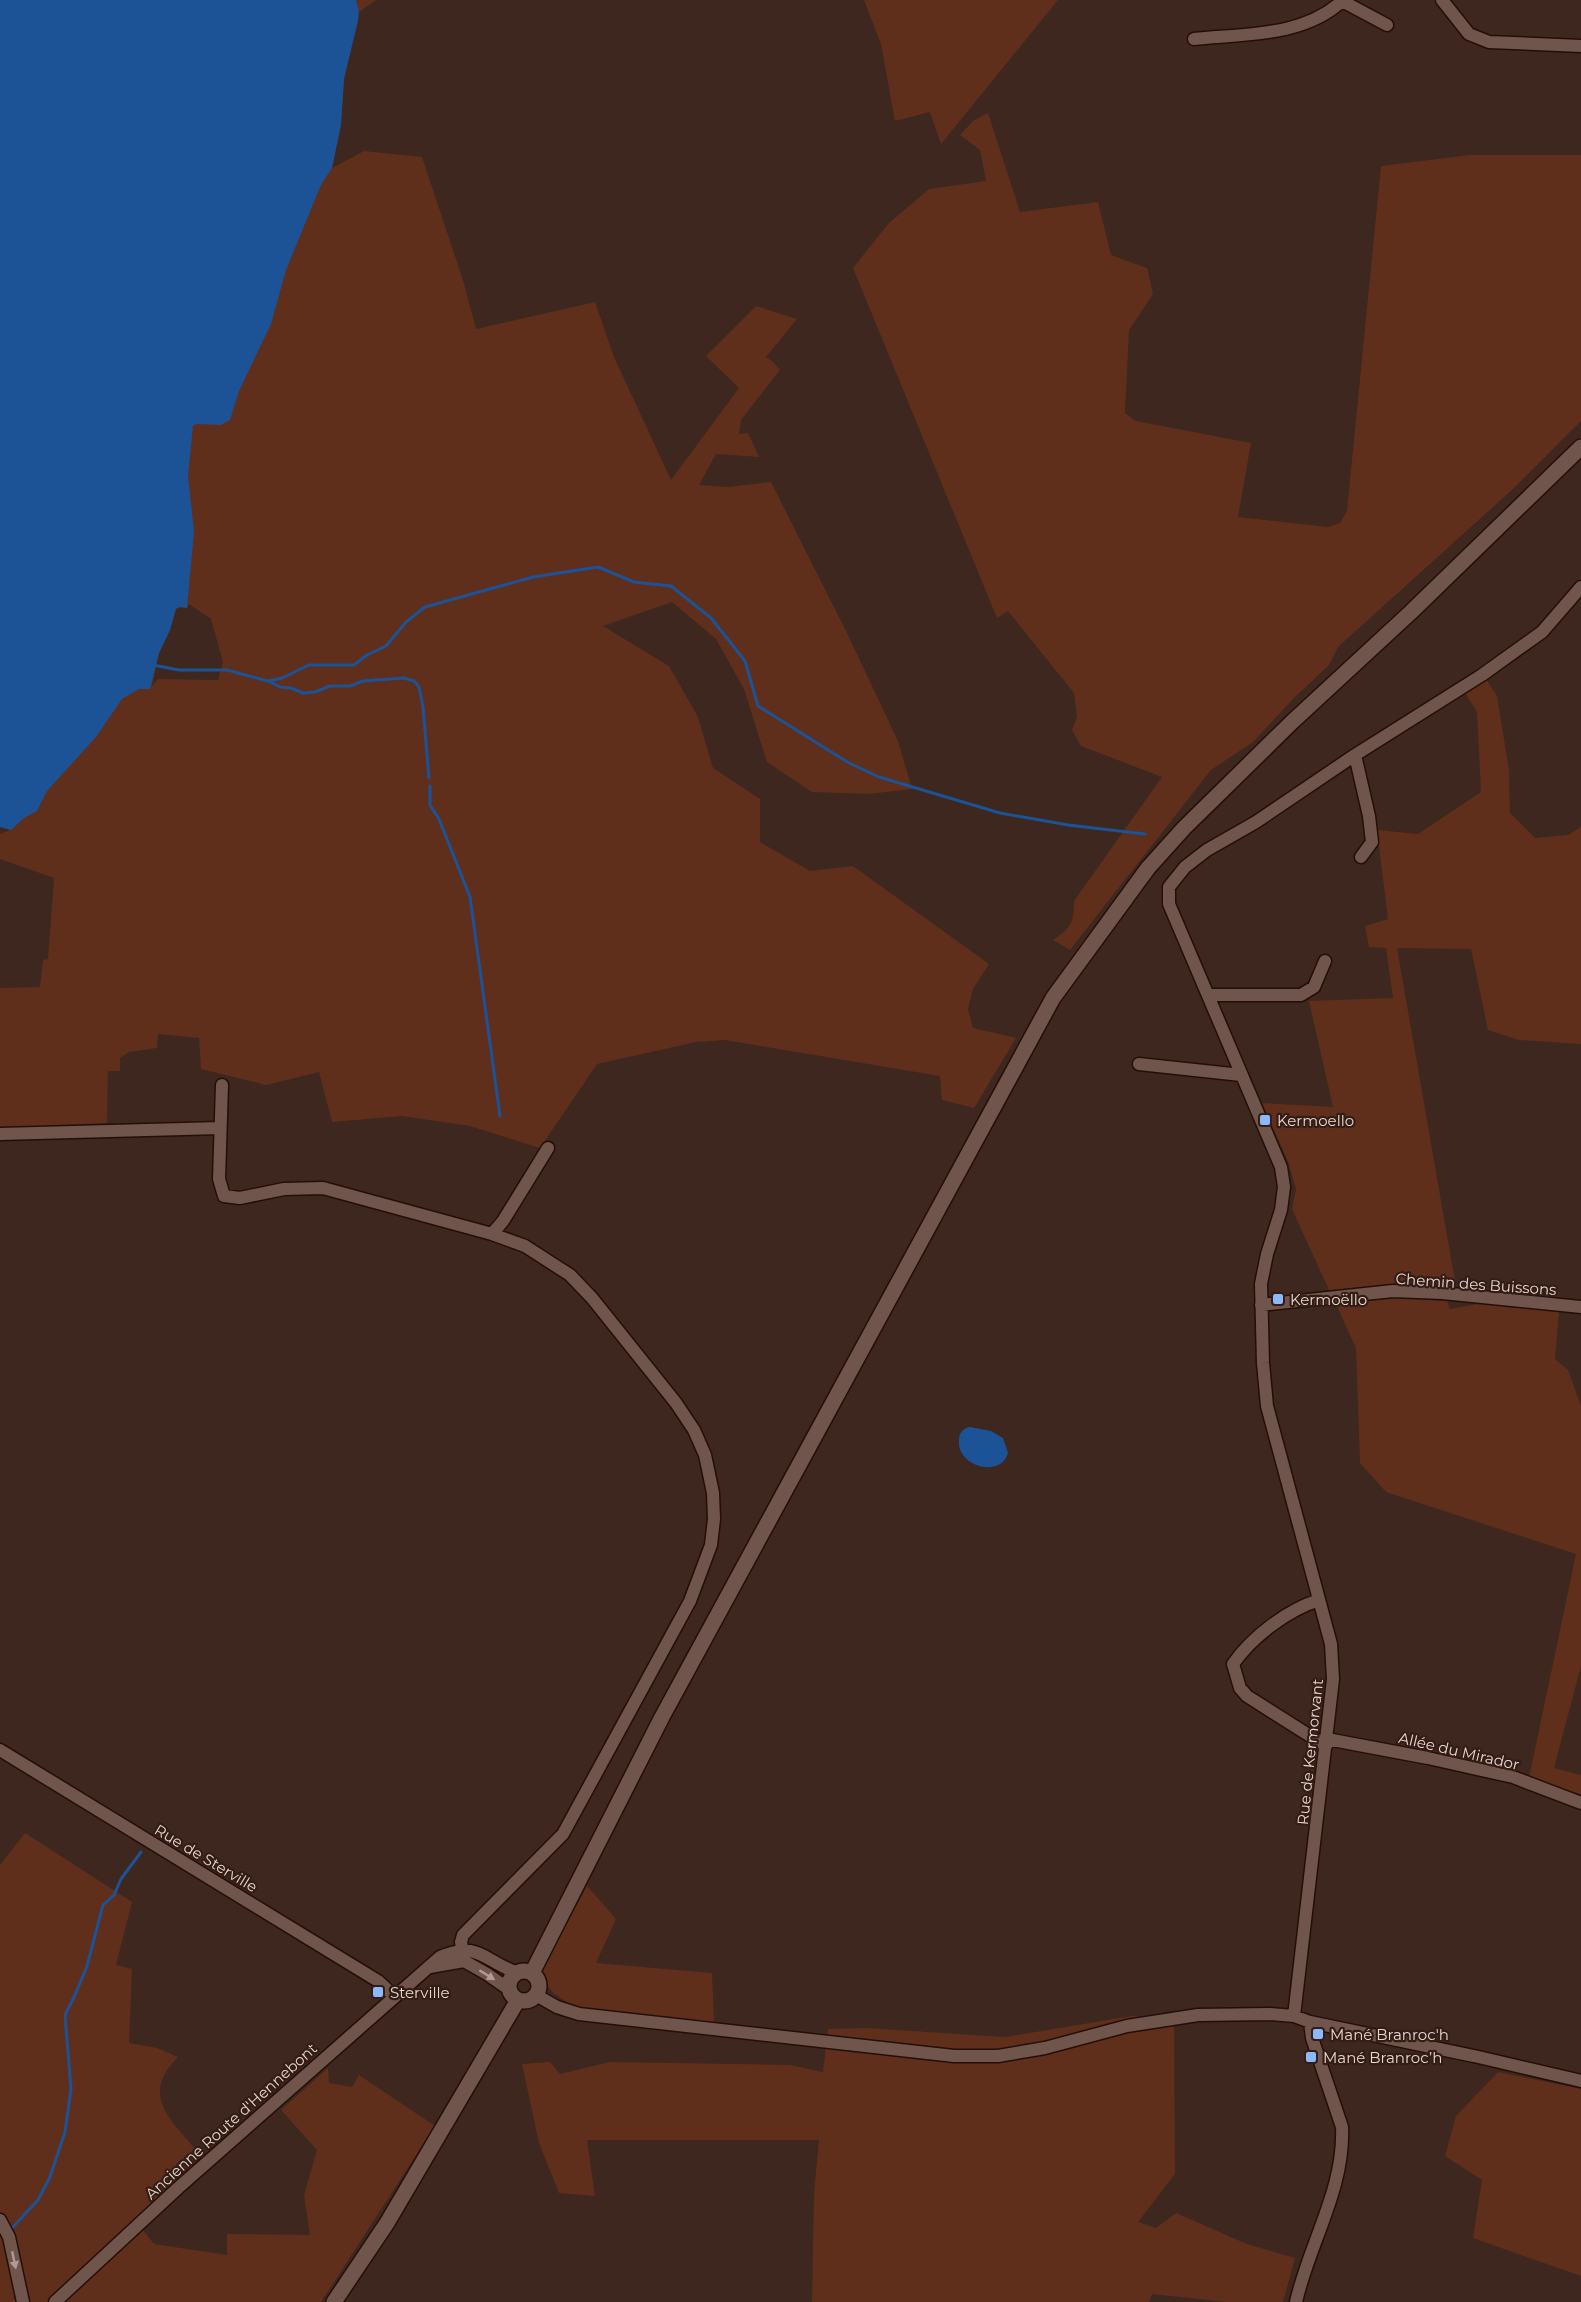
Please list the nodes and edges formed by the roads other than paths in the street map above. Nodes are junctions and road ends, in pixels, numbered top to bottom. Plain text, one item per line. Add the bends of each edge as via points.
1 (1442, 0) edge
2 (1342, 1) edge
3 (1388, 25) dead end
4 (1194, 39) dead end
5 (1581, 46) edge
6 (1581, 447) edge
7 (1581, 587) edge
8 (1355, 755) junction
9 (1361, 857) dead end
10 (1325, 961) dead end
11 (1209, 995) junction
12 (1139, 1064) dead end
13 (1241, 1075) junction
14 (222, 1085) dead end
15 (220, 1128) junction
16 (0, 1134) edge
17 (548, 1148) dead end
18 (492, 1234) junction
19 (1261, 1305) junction
20 (1581, 1308) edge
21 (1319, 1600) junction
22 (1327, 1743) junction
23 (0, 1750) edge
24 (1581, 1803) edge
25 (477, 1922) junction
26 (475, 1950) junction
27 (463, 1956) junction
28 (525, 1973) junction
29 (514, 1995) junction
30 (536, 1995) junction
31 (394, 1996) junction
32 (1294, 2016) junction
33 (1310, 2022) junction
34 (1581, 2081) edge
35 (0, 2220) edge
36 (23, 2302) edge
37 (55, 2302) edge
38 (334, 2302) edge
39 (1296, 2302) edge

1 - 5 street via 1469,34 1490,42
2 - 3 street
2 - 4 street via 1321,17 1286,30
6 - 28 main road via 1184,828 1148,868 1053,998
7 - 8 street, Rue de Kermorvant via 1542,632
8 - 9 street via 1372,842
8 - 11 street, Rue de Kermorvant via 1207,850 1185,867 1169,887 1169,904
10 - 11 street via 1314,987 1301,995
11 - 13 street, Rue de Kermorvant
12 - 13 street
13 - 19 street, Rue de Kermorvant via 1281,1167 1284,1187 1261,1284
14 - 15 street
15 - 16 street
15 - 18 street via 219,1179 224,1196 240,1198 323,1188
17 - 18 street
18 - 25 street via 525,1246 570,1275 676,1403 705,1455 714,1519 711,1545 690,1601 563,1834
19 - 20 street, Chemin des Buissons via 1393,1291
19 - 21 street, Rue de Kermorvant via 1267,1406
21 - 22 street, Rue de Kermorvant via 1331,1644 1333,1679
21 - 22 street via 1305,1604 1266,1631 1233,1664 1240,1688 1247,1696
22 - 24 street, Allée du Mirador via 1428,1758 1513,1777
22 - 32 street, Rue de Kermorvant
23 - 31 street, Rue de Sterville via 378,1981
25 - 26 street
25 - 27 street via 463,1935
26 - 27 street
26 - 28 street via 491,1961
27 -> 29 street
27 - 31 street, Ancienne Route d'Hennebont via 440,1957
28 - 29 main road via 511,1979
28 - 30 main road via 538,1982
29 - 30 main road via 527,2001
29 - 38 main road via 387,2223
30 - 32 street via 579,2014 954,2056 998,2056 1127,2026 1198,2015
31 - 37 street, Ancienne Route d'Hennebont
32 - 33 street
33 - 34 street
33 - 39 street via 1342,2127 1343,2142 1340,2167
35 -> 36 street via 9,2237

